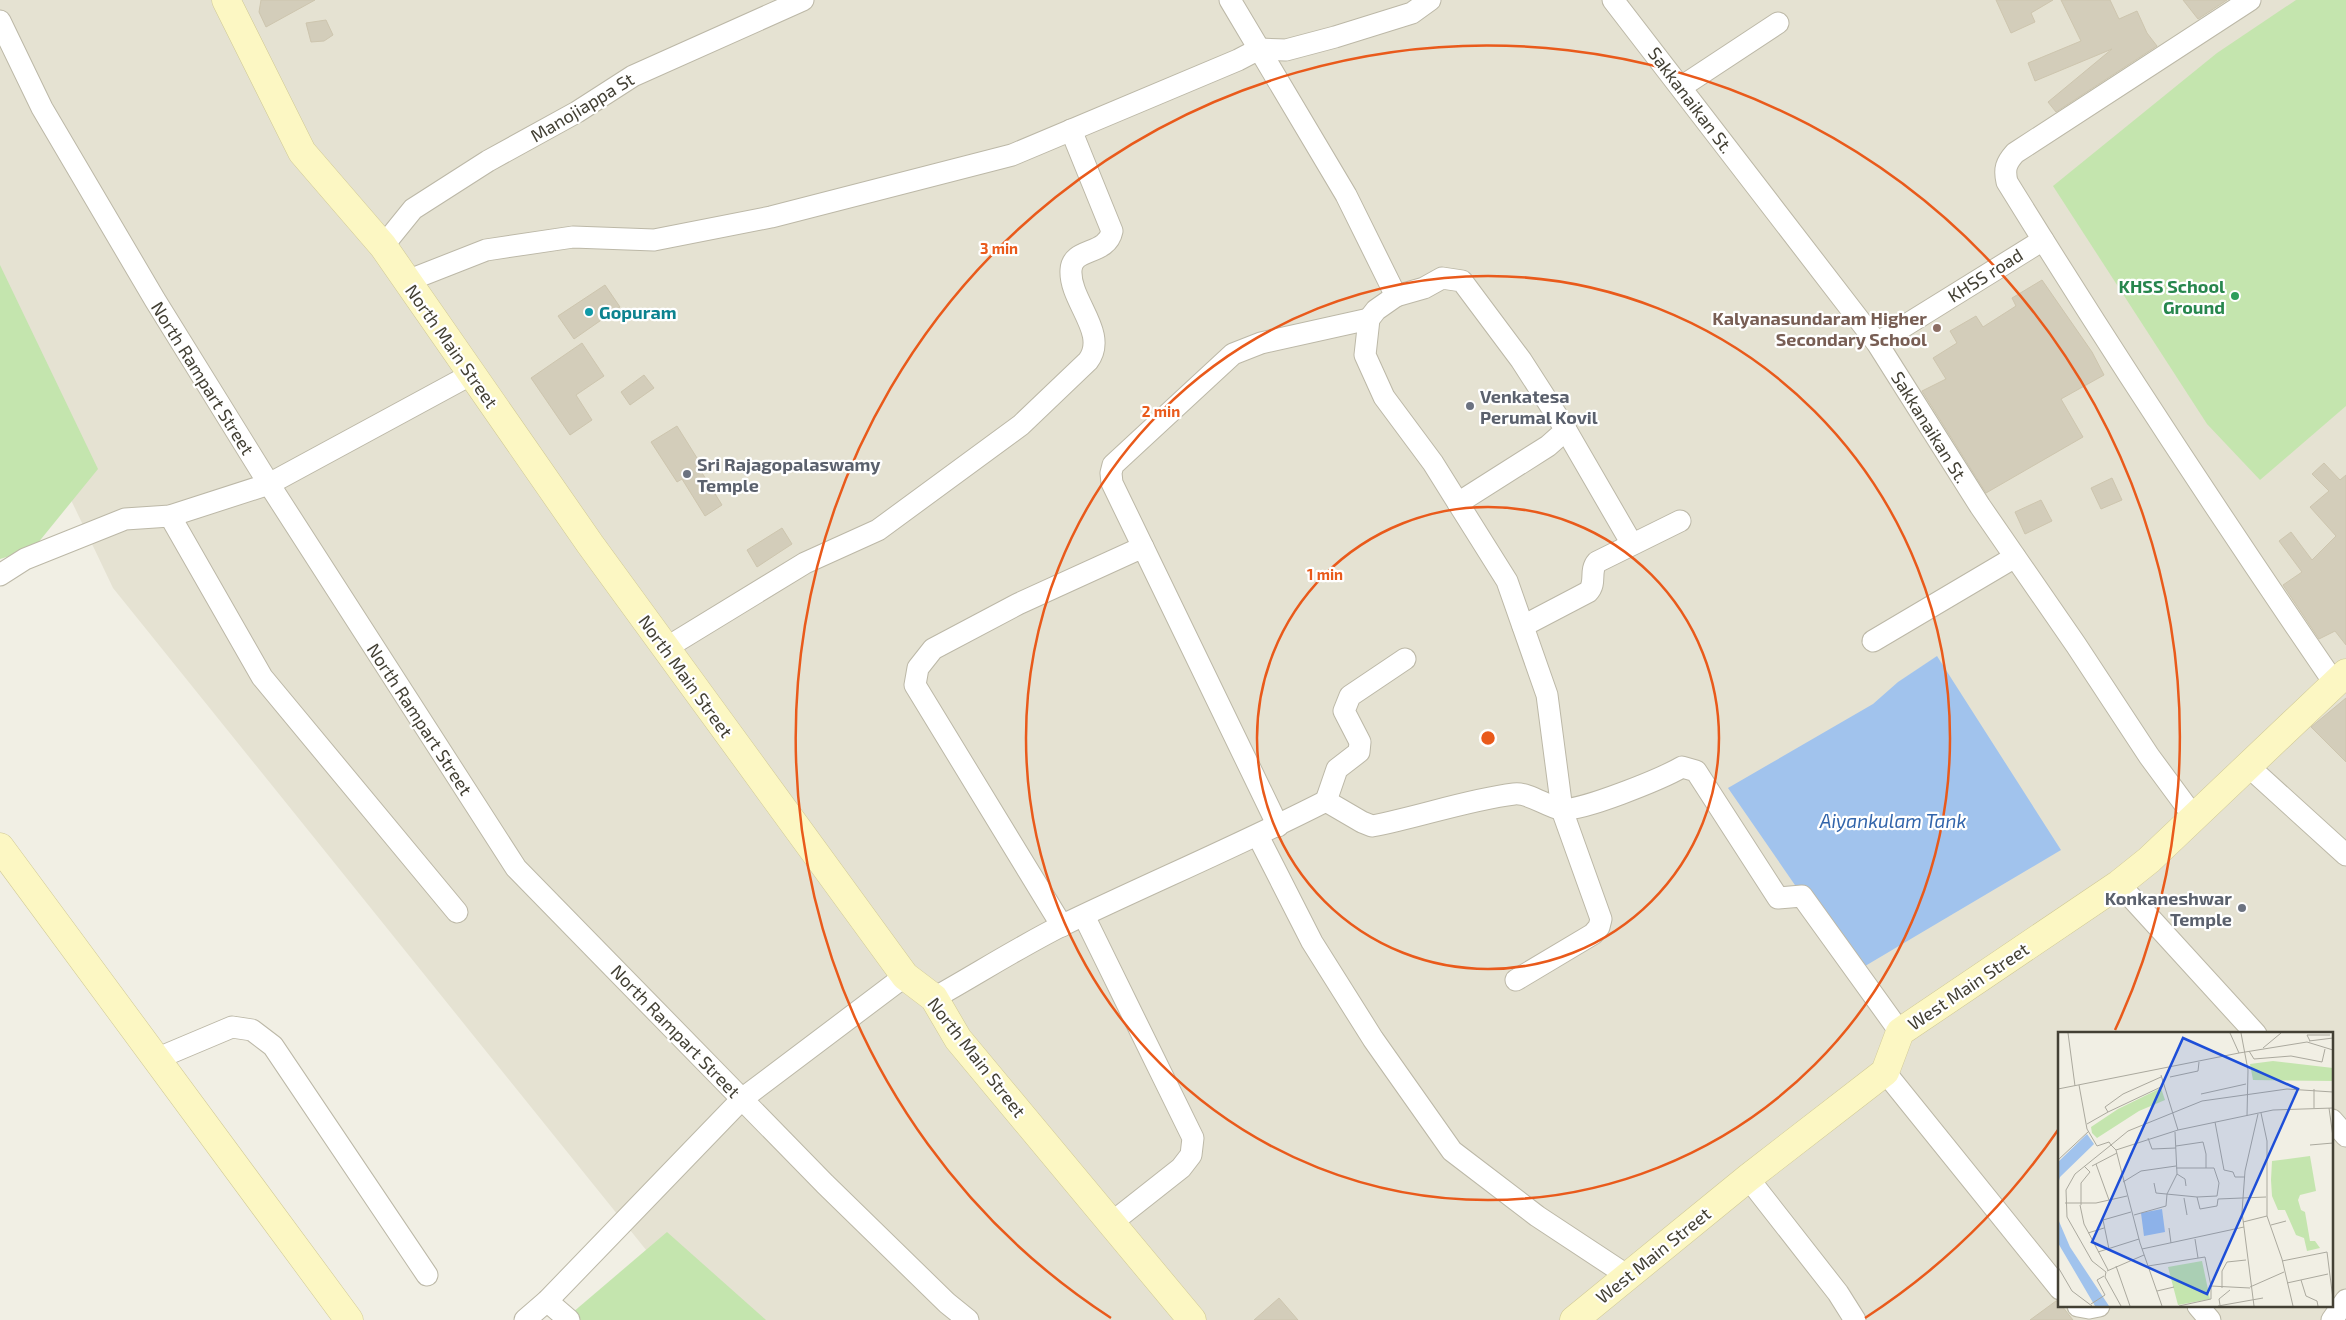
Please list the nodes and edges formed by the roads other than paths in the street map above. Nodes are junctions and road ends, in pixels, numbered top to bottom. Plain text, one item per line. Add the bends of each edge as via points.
1 (226, 0) edge
2 (802, 0) edge
3 (1230, 0) edge
4 (1430, 0) edge
5 (1613, 0) edge
6 (2250, 0) edge
7 (0, 21) edge
8 (1778, 23) dead end
9 (1259, 48) junction
10 (1681, 87) junction
11 (1071, 130) junction
12 (2042, 240) junction
13 (383, 246) junction
14 (407, 281) junction
15 (1396, 296) junction
16 (1369, 319) junction
17 (1877, 343) junction
18 (472, 374) junction
19 (1566, 430) junction
20 (269, 484) junction
21 (1458, 503) junction
22 (170, 516) junction
23 (1680, 521) dead end
24 (1632, 544) junction
25 (1142, 547) junction
26 (2015, 557) junction
27 (0, 575) edge
28 (1523, 626) junction
29 (1873, 641) dead end
30 (666, 648) junction
31 (1405, 659) dead end
32 (2340, 678) edge
33 (2248, 766) junction
34 (1326, 801) junction
35 (1562, 810) junction
36 (2194, 817) junction
37 (1278, 826) junction
38 (1258, 836) junction
39 (0, 847) edge
40 (2346, 855) edge
41 (2119, 884) junction
42 (457, 912) dead end
43 (1084, 916) junction
44 (1062, 926) junction
45 (906, 976) junction
46 (1516, 980) dead end
47 (934, 998) junction
48 (1900, 1032) junction
49 (2254, 1032) edge
50 (156, 1059) junction
51 (1885, 1072) junction
52 (742, 1099) junction
53 (1748, 1178) junction
54 (1110, 1224) junction
55 (427, 1275) dead end
56 (1628, 1276) junction
57 (2058, 1287) edge
58 (553, 1296) junction
59 (2346, 1300) edge
60 (2200, 1308) edge
61 (349, 1320) edge
62 (525, 1320) edge
63 (569, 1320) edge
64 (968, 1320) edge
65 (1192, 1320) edge
66 (1574, 1320) edge
67 (1855, 1320) edge
68 (2210, 1320) edge
69 (2332, 1320) edge

1 - 13 street, North Main Street via 302,152
2 - 13 street, Manojiappa St via 633,76 578,112 488,161 413,209
3 - 9 street
4 - 9 street via 1412,13 1335,37 1286,50
5 - 10 street, Sakkanaikan St.
6 - 12 street via 2015,153 2008,161 2007,182
7 - 20 street, North Rampart Street via 42,108 81,177
8 - 10 street
9 - 11 street via 1238,60
9 - 15 street via 1346,195
10 - 17 street, Sakkanaikan St.
11 - 14 street via 1012,155 771,217 654,240 573,237 486,250
11 - 30 street via 1112,231 1104,246 1080,255 1071,270 1072,282 1094,337 1093,354 1088,361 1021,425 878,530 805,563
12 - 17 street, KHSS road
12 - 32 street via 2247,556
13 - 14 street, North Main Street
14 - 18 street, North Main Street
15 - 16 street
15 - 19 street via 1424,288 1442,278 1462,281 1521,360
16 - 21 street via 1364,355 1384,397 1433,462
16 - 25 street via 1261,343 1233,354 1114,465 1112,483
17 - 26 street, Sakkanaikan St.
18 - 20 street
18 - 30 street, North Main Street
19 - 21 street via 1548,446
19 - 24 street
20 - 22 street
20 - 52 street, North Rampart Street via 516,868
21 - 28 street via 1507,581
22 - 27 street via 125,519 25,559
22 - 42 street via 262,677
23 - 24 street
24 - 28 street via 1594,565 1594,583 1588,592
25 - 37 street
25 - 44 street via 1018,604 933,649 918,668 915,685
26 - 29 street
26 - 36 street, Sakkanaikan St.
28 - 35 street via 1547,695
30 - 45 street, North Main Street
31 - 34 street via 1347,700 1344,711 1360,742 1359,752 1337,769
32 - 33 street, West Main Street
33 - 36 street, West Main Street
33 - 40 street
34 - 35 street via 1372,826 1516,793
34 - 37 street
35 - 46 street via 1601,919 1599,927 1593,934
35 - 48 street via 1650,783 1682,767 1696,771 1778,898 1802,896
36 - 41 street, West Main Street
37 - 38 street
38 - 43 street
38 - 56 street via 1312,942 1373,1038 1452,1151 1537,1216
39 - 50 street
41 - 48 street, West Main Street
41 - 49 street
43 - 44 street
43 - 54 street via 1193,1138 1191,1156 1181,1168
44 - 47 street
45 - 47 street, North Main Street
45 - 52 street
47 - 54 street, North Main Street via 958,1039
48 - 51 street, West Main Street
50 - 55 street via 232,1027 252,1030 273,1046
50 - 61 street
51 - 53 street, West Main Street
51 - 57 street
52 - 58 street
52 - 64 street, North Rampart Street via 913,1270
53 - 56 street, West Main Street
53 - 67 street via 1838,1293
54 - 65 street, North Main Street
56 - 66 street, West Main Street
58 - 62 street
58 - 63 street
59 - 69 street
60 - 68 street

